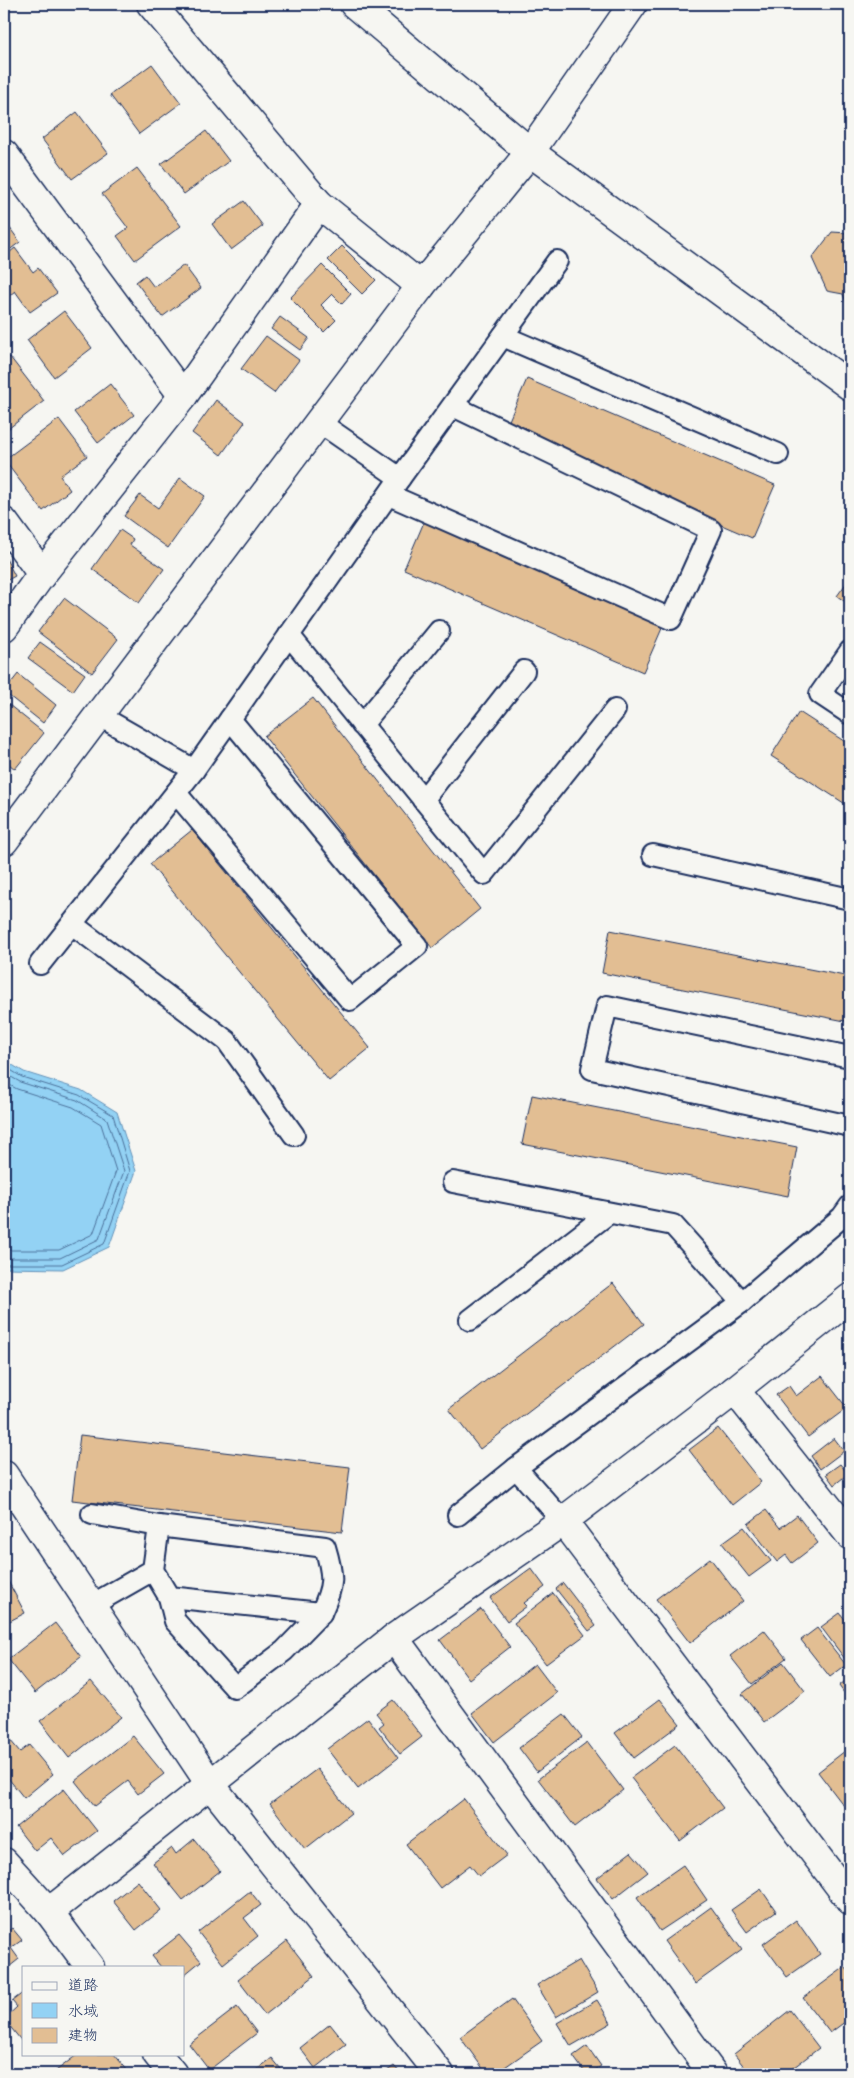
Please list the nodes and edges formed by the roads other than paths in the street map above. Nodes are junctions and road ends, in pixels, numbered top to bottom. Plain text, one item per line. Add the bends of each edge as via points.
1 (151, 4) edge
2 (354, 4) edge
3 (633, 4) edge
4 (530, 152) junction
5 (4, 154) edge
6 (319, 204) junction
7 (557, 261) dead end
8 (421, 286) junction
9 (503, 336) junction
10 (850, 386) edge
11 (183, 396) junction
12 (453, 406) junction
13 (319, 422) junction
14 (778, 454) dead end
15 (400, 478) junction
16 (388, 495) junction
17 (4, 522) edge
18 (42, 574) junction
19 (4, 627) edge
20 (439, 631) dead end
21 (289, 635) junction
22 (850, 651) edge
23 (524, 671) dead end
24 (615, 710) dead end
25 (850, 714) edge
26 (98, 716) junction
27 (230, 719) junction
28 (362, 725) junction
29 (194, 770) junction
30 (176, 793) junction
31 (423, 800) junction
32 (4, 841) edge
33 (653, 855) dead end
34 (850, 899) edge
35 (72, 924) junction
36 (40, 964) dead end
37 (850, 1057) edge
38 (850, 1126) edge
39 (294, 1135) dead end
40 (453, 1182) dead end
41 (850, 1206) edge
42 (609, 1213) junction
43 (850, 1298) edge
44 (742, 1302) junction
45 (470, 1320) dead end
46 (735, 1390) junction
47 (516, 1468) junction
48 (4, 1475) edge
49 (92, 1514) dead end
50 (458, 1515) dead end
51 (563, 1521) junction
52 (159, 1526) junction
53 (850, 1535) edge
54 (153, 1570) junction
55 (170, 1597) junction
56 (90, 1606) junction
57 (321, 1613) junction
58 (394, 1638) junction
59 (210, 1784) junction
60 (4, 1862) edge
61 (850, 1900) edge
62 (48, 1912) junction
63 (89, 1966) edge
64 (159, 2056) edge
65 (173, 2074) edge
66 (440, 2074) edge
67 (712, 2074) edge

1 - 6 street
2 - 4 street
3 - 4 street
4 - 8 street
4 - 10 street
5 - 11 street
6 - 8 street
6 - 11 street
7 - 9 lane
8 - 13 street
9 - 12 lane
9 - 14 lane
11 - 18 street
12 - 15 lane
12 - 16 lane via 711,530 670,619
13 - 15 lane
13 - 26 street
15 - 16 lane
16 - 21 lane
17 - 18 street
18 - 19 street
20 - 28 lane
21 - 27 lane
21 - 28 lane
22 - 25 lane via 820,694
23 - 31 lane
24 - 31 lane via 484,874
26 - 29 lane
26 - 32 street
27 - 29 lane
27 - 30 lane via 417,946 350,1000
28 - 31 lane
29 - 30 lane
30 - 35 lane
33 - 34 lane
35 - 36 lane
35 - 39 lane via 227,1041
37 - 38 lane via 607,1006 592,1070
40 - 42 lane
41 - 44 lane via 842,1217
42 - 44 lane via 673,1225
42 - 45 lane
43 - 46 street
44 - 47 lane
46 - 51 street
46 - 53 street
47 - 50 lane
47 - 51 lane
48 - 56 street
49 - 52 lane
51 - 58 street
51 - 61 street
52 - 54 lane
52 - 57 lane via 325,1547 331,1567 331,1591
54 - 55 lane
54 - 56 lane
55 - 57 lane
55 - 57 lane via 175,1621 235,1688 284,1652
56 - 59 street
58 - 59 street
58 - 67 street
59 - 62 street
59 - 66 street
60 - 62 street
62 - 63 street
64 - 65 street

